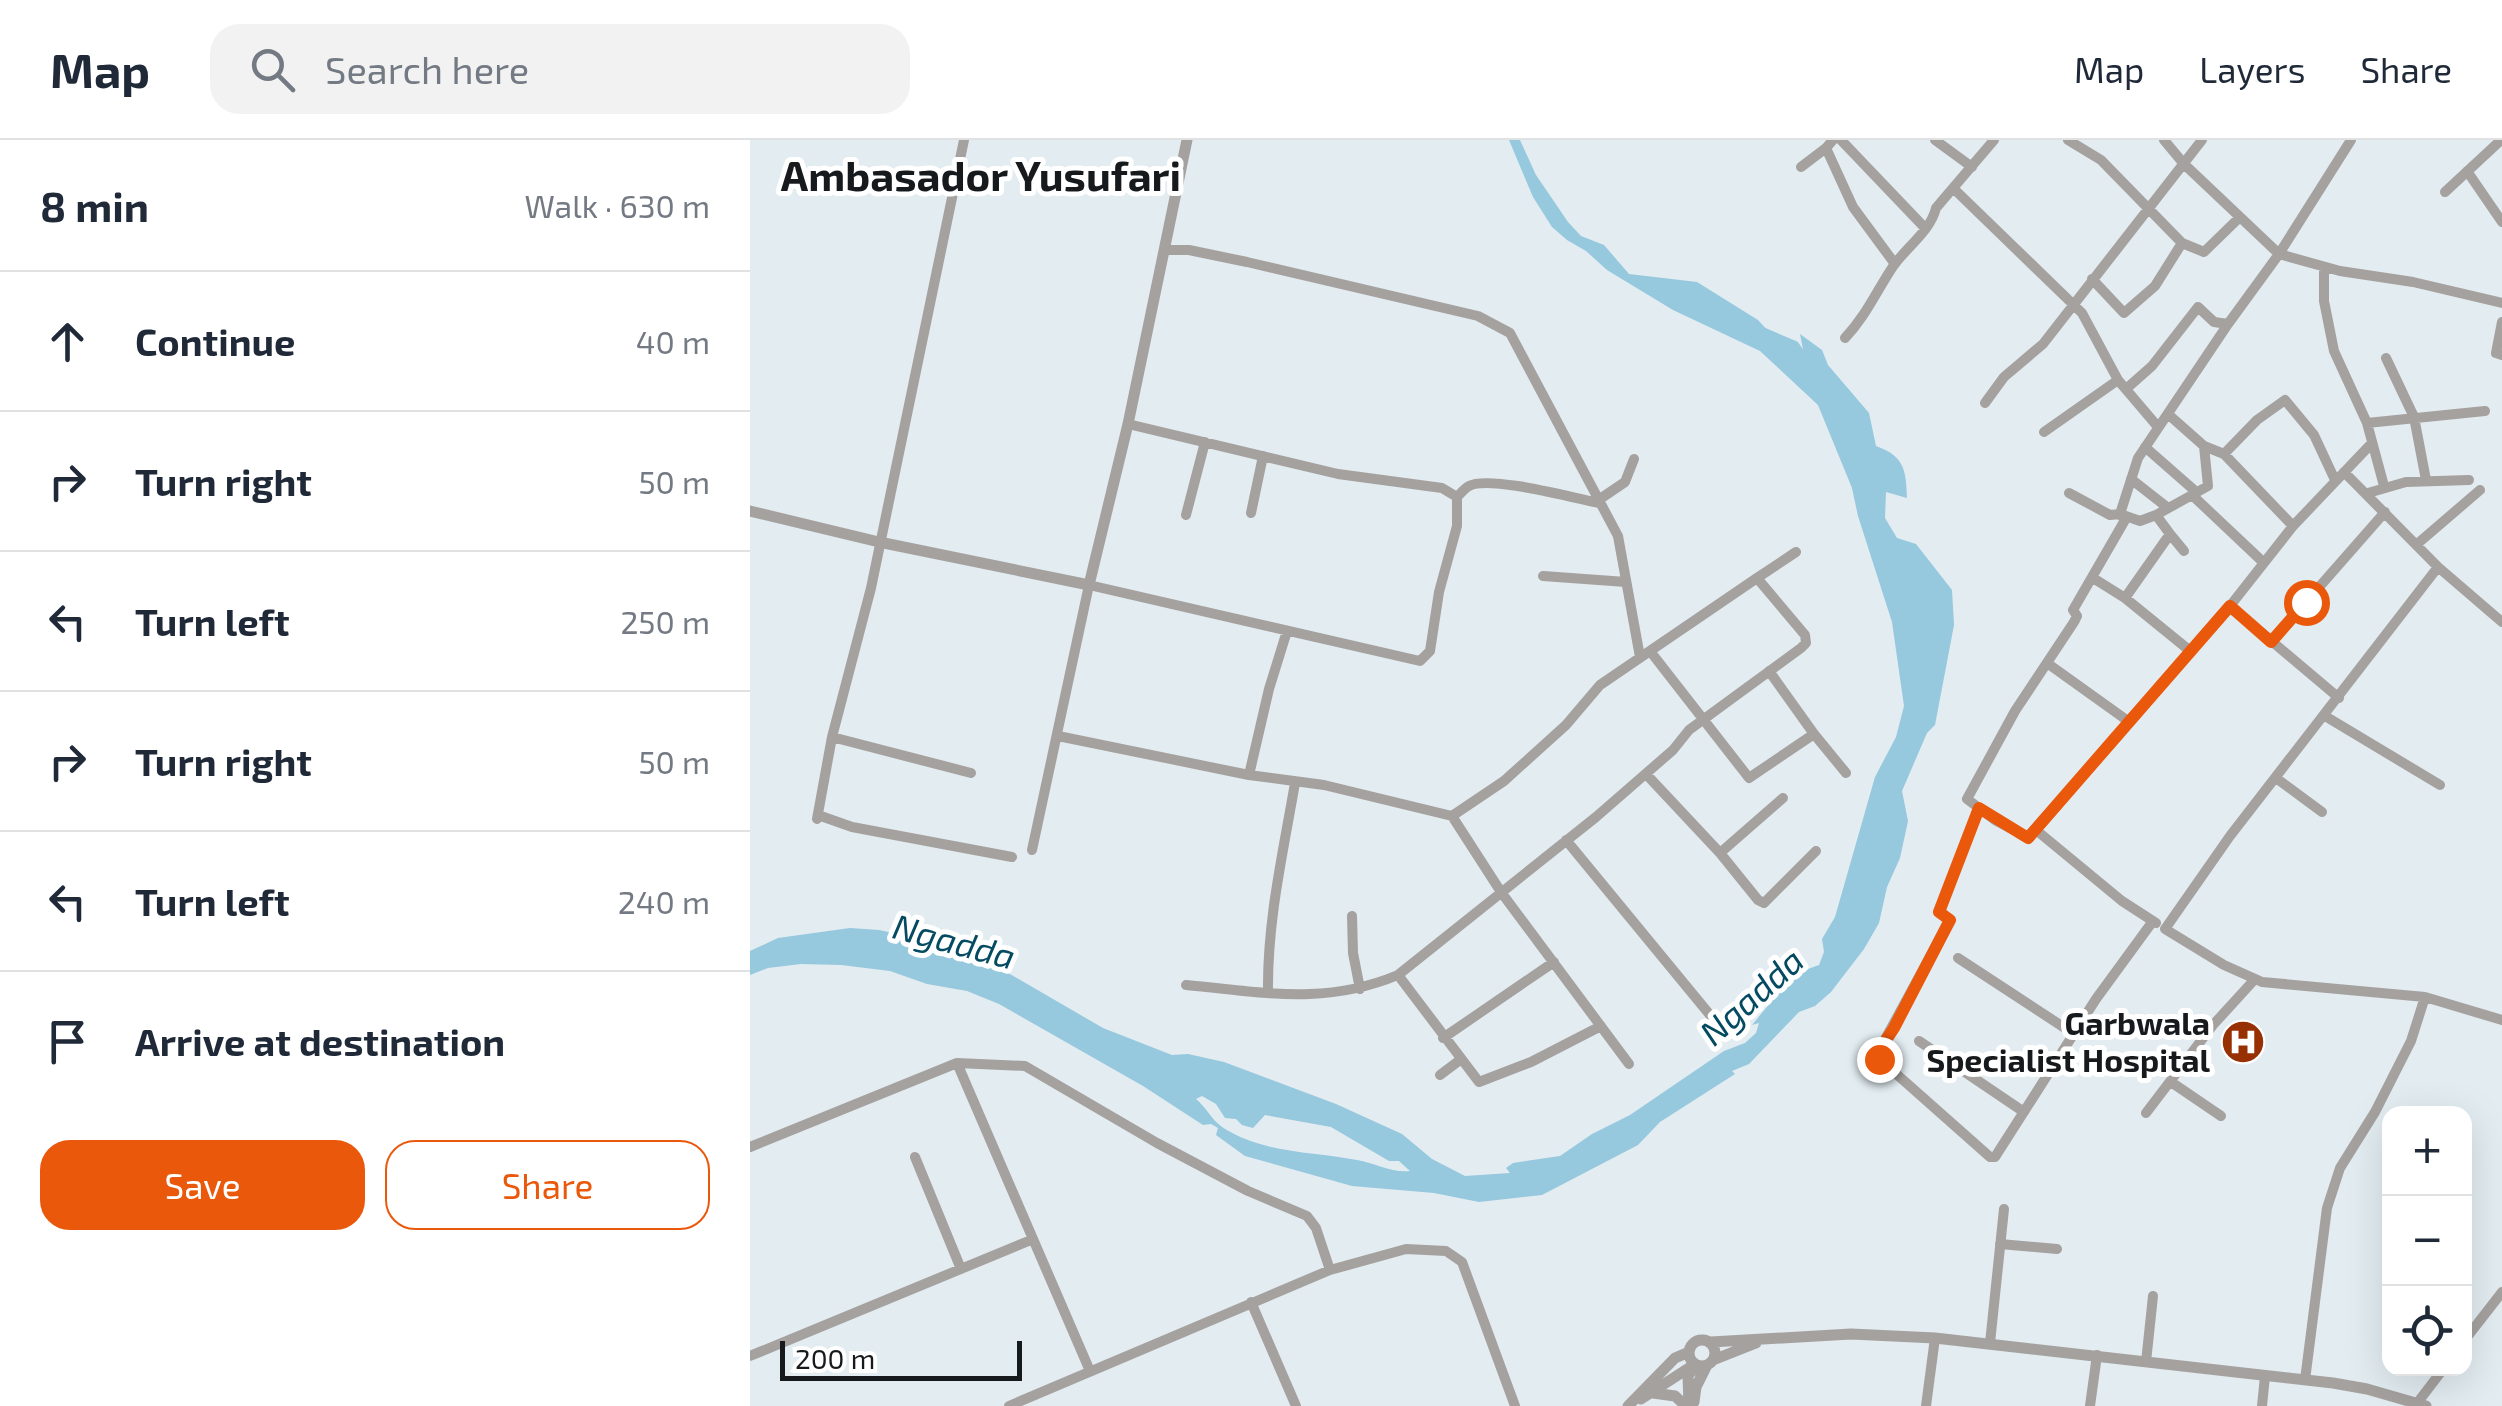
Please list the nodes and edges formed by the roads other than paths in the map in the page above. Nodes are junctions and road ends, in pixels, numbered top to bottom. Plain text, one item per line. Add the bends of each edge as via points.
1 (964, 140) edge
2 (1187, 140) edge
3 (1842, 140) edge
4 (1935, 140) edge
5 (1994, 140) edge
6 (2068, 140) edge
7 (2164, 140) edge
8 (2202, 140) edge
9 (2352, 140) edge
10 (2500, 140) edge
11 (1829, 144) edge
12 (2184, 164) junction
13 (1801, 167) dead end
14 (1972, 167) junction
15 (2467, 171) junction
16 (1954, 189) junction
17 (2445, 192) dead end
18 (2147, 210) junction
19 (2240, 217) junction
20 (2502, 222) edge
21 (1925, 228) junction
22 (2182, 243) junction
23 (1166, 250) junction
24 (2279, 254) junction
25 (1895, 264) junction
26 (2324, 267) junction
27 (2092, 278) junction
28 (2072, 304) junction
29 (2502, 304) edge
30 (2502, 322) edge
31 (2228, 324) junction
32 (1845, 338) dead end
33 (2502, 355) edge
34 (2386, 358) dead end
35 (2122, 384) junction
36 (1985, 404) dead end
37 (2484, 411) dead end
38 (2168, 415) junction
39 (2414, 417) junction
40 (2367, 423) junction
41 (1128, 424) junction
42 (2158, 427) junction
43 (2044, 432) dead end
44 (1205, 442) junction
45 (2372, 443) junction
46 (2204, 446) junction
47 (2145, 447) junction
48 (2224, 454) junction
49 (1263, 456) junction
50 (1634, 458) dead end
51 (2340, 476) junction
52 (2131, 478) junction
53 (2426, 480) junction
54 (2468, 480) dead end
55 (2384, 486) junction
56 (2480, 490) dead end
57 (2069, 493) dead end
58 (2368, 493) junction
59 (2192, 495) junction
60 (1457, 497) junction
61 (1598, 502) junction
62 (2168, 508) junction
63 (750, 511) edge
64 (2384, 512) junction
65 (1251, 513) dead end
66 (1186, 514) dead end
67 (2120, 514) junction
68 (2156, 515) junction
69 (2293, 526) junction
70 (2170, 534) junction
71 (880, 542) junction
72 (2416, 546) junction
73 (2184, 551) dead end
74 (1796, 552) dead end
75 (2263, 562) junction
76 (2438, 567) junction
77 (1543, 576) dead end
78 (1757, 578) junction
79 (2093, 578) junction
80 (1626, 582) junction
81 (1089, 585) junction
82 (2125, 598) junction
83 (2230, 606) junction
84 (2502, 622) edge
85 (1287, 631) junction
86 (2271, 642) junction
87 (2189, 650) junction
88 (1645, 654) junction
89 (2048, 662) junction
90 (1769, 671) junction
91 (2339, 698) junction
92 (2326, 716) junction
93 (1702, 721) junction
94 (2128, 721) junction
95 (1814, 734) junction
96 (1058, 736) junction
97 (832, 737) junction
98 (970, 773) dead end
99 (1846, 773) dead end
100 (1646, 774) junction
101 (1249, 775) junction
102 (2276, 778) junction
103 (1295, 783) junction
104 (2440, 784) dead end
105 (1782, 798) dead end
106 (1979, 808) junction
107 (2322, 812) dead end
108 (1452, 816) junction
109 (2036, 830) junction
110 (1566, 840) junction
111 (1032, 850) dead end
112 (1816, 850) dead end
113 (1720, 853) junction
114 (1012, 857) dead end
115 (1501, 892) junction
116 (1352, 916) dead end
117 (2153, 921) junction
118 (2166, 929) junction
119 (1958, 958) dead end
120 (1554, 962) junction
121 (1398, 974) junction
122 (2255, 980) junction
123 (1186, 984) dead end
124 (1360, 990) junction
125 (1268, 993) junction
126 (2425, 998) junction
127 (1710, 1015) dead end
128 (2502, 1020) edge
129 (1601, 1026) junction
130 (2074, 1034) junction
131 (1443, 1038) junction
132 (1919, 1041) dead end
133 (1460, 1060) junction
134 (957, 1062) junction
135 (1629, 1064) dead end
136 (1440, 1075) dead end
137 (2172, 1082) junction
138 (2024, 1112) junction
139 (2146, 1112) dead end
140 (2220, 1116) dead end
141 (750, 1147) edge
142 (915, 1156) dead end
143 (2004, 1209) dead end
144 (1031, 1240) junction
145 (2000, 1244) junction
146 (2057, 1249) dead end
147 (961, 1269) junction
148 (1330, 1270) junction
149 (2502, 1292) edge
150 (2154, 1296) dead end
151 (1252, 1302) junction
152 (2472, 1331) edge
153 (1767, 1338) junction
154 (1935, 1338) junction
155 (1711, 1342) junction
156 (1990, 1343) junction
157 (2097, 1355) junction
158 (750, 1356) edge
159 (1700, 1361) junction
160 (2146, 1362) junction
161 (1090, 1371) junction
162 (2265, 1376) junction
163 (2439, 1376) edge
164 (2305, 1380) junction
165 (1653, 1394) junction
166 (1630, 1404) edge
167 (2422, 1404) edge
168 (1009, 1406) edge
169 (1296, 1406) edge
170 (1515, 1406) edge
171 (1689, 1406) edge
172 (1926, 1406) edge
173 (2090, 1406) edge
174 (2262, 1406) edge

1 - 71 street
2 - 23 street
3 - 21 street
4 - 14 street
5 - 14 street
6 - 18 street via 2101,160
7 - 12 street
8 - 12 street
9 - 24 street
10 - 15 street
11 - 13 street
11 - 25 street via 1853,207
12 - 18 street
12 - 19 street
14 - 16 street
15 - 17 street
15 - 20 street
16 - 21 street
16 - 28 street
18 - 22 street
18 - 27 street
19 - 22 street via 2204,252
19 - 24 street
21 - 25 street
22 - 27 street via 2155,286 2124,313
23 - 41 street
23 - 61 street via 1248,262 1498,325 1510,333
24 - 26 street
24 - 31 street
25 - 32 street
26 - 29 street
26 - 40 street via 2334,351
27 - 28 street
28 - 35 street
28 - 36 street
30 - 33 street via 2496,353
31 - 35 street via 2214,322 2198,307 2152,366
31 - 38 street
34 - 39 street
35 - 42 street
35 - 43 street
37 - 39 street
38 - 42 street
38 - 46 street
39 - 40 street
39 - 53 street
40 - 45 street
41 - 44 street
41 - 81 street
42 - 47 street
44 - 49 street
44 - 66 street
45 - 51 street
45 - 55 street
46 - 48 street
46 - 59 street via 2208,486
47 - 52 street
47 - 59 street
48 - 51 street via 2286,400
48 - 69 street
49 - 60 street via 1442,488
49 - 65 street
50 - 61 street via 1621,487
51 - 58 street
51 - 69 street
52 - 62 street
52 - 67 street
53 - 54 street
53 - 55 street
55 - 58 street
56 - 72 street
57 - 67 street via 2110,516
58 - 64 street
59 - 62 street
59 - 75 street
60 - 61 street via 1481,483
60 - 85 street via 1457,526 1430,651 1420,661
61 - 80 street via 1618,536
62 - 68 street
63 - 71 street
64 - 72 street
64 - 86 street
67 - 68 street via 2140,521
67 - 79 street via 2124,520
68 - 70 street
69 - 75 street
70 - 73 street
70 - 82 street
71 - 81 street
71 - 97 street
72 - 76 street
74 - 78 street
75 - 83 street
76 - 84 street
76 - 91 street
77 - 80 street
78 - 88 street
78 - 90 street via 1806,642
79 - 82 street
79 - 89 street
80 - 88 street
81 - 85 street
81 - 96 street
82 - 87 street
83 - 86 street
83 - 87 street
85 - 101 street
86 - 91 street
87 - 94 street
88 - 93 street
88 - 108 street via 1600,685 1566,726 1504,780
89 - 94 street
89 - 106 street via 1967,794
90 - 93 street
90 - 95 street
91 - 92 street
92 - 102 street
92 - 104 street
93 - 95 street via 1749,778
93 - 100 street
94 - 109 street
95 - 99 street
96 - 101 street
96 - 111 street
97 - 98 street
97 - 114 street via 818,817
100 - 110 street
100 - 113 street
101 - 103 street
102 - 107 street
102 - 118 street
103 - 108 street
103 - 125 street via 1278,873
105 - 113 street
106 - 109 street via 2028,838
106 - 138 street via 1939,912 1950,920 1876,1056 1990,1158
108 - 115 street
109 - 117 street
110 - 115 street
110 - 127 street
112 - 113 street via 1764,903
115 - 120 street
115 - 121 street
116 - 124 street
117 - 118 street
117 - 130 street
118 - 122 street
119 - 130 street
120 - 129 street
120 - 131 street
121 - 124 street
121 - 131 street
122 - 126 street
122 - 137 street
123 - 125 street
124 - 125 street
126 - 128 street
126 - 164 street via 2411,1041 2340,1168 2327,1208
129 - 133 street via 1480,1082
129 - 135 street
130 - 138 street
131 - 133 street
132 - 138 street
133 - 136 street
134 - 141 street
134 - 144 street
134 - 148 street via 1025,1066 1157,1144 1294,1208 1316,1228
137 - 139 street
137 - 140 street
142 - 147 street
143 - 145 street
144 - 147 street
144 - 161 street
145 - 146 street
145 - 156 street
147 - 158 street
148 - 151 street
148 - 170 street via 1406,1250 1454,1255 1473,1288
149 - 152 street
150 - 160 street
151 - 161 street
151 - 169 street
153 - 154 street
153 - 155 street
153 - 159 street
154 - 156 street
154 - 172 street
155 - 159 street via 1716,1351
155 - 159 street via 1697,1340
156 - 157 street
157 - 160 street
157 - 173 street
159 - 165 street
159 - 166 street via 1675,1358
159 - 171 street
160 - 162 street
161 - 168 street
162 - 164 street
162 - 174 street
163 - 167 street
164 - 167 street
165 - 166 street
165 - 171 street via 1675,1396

